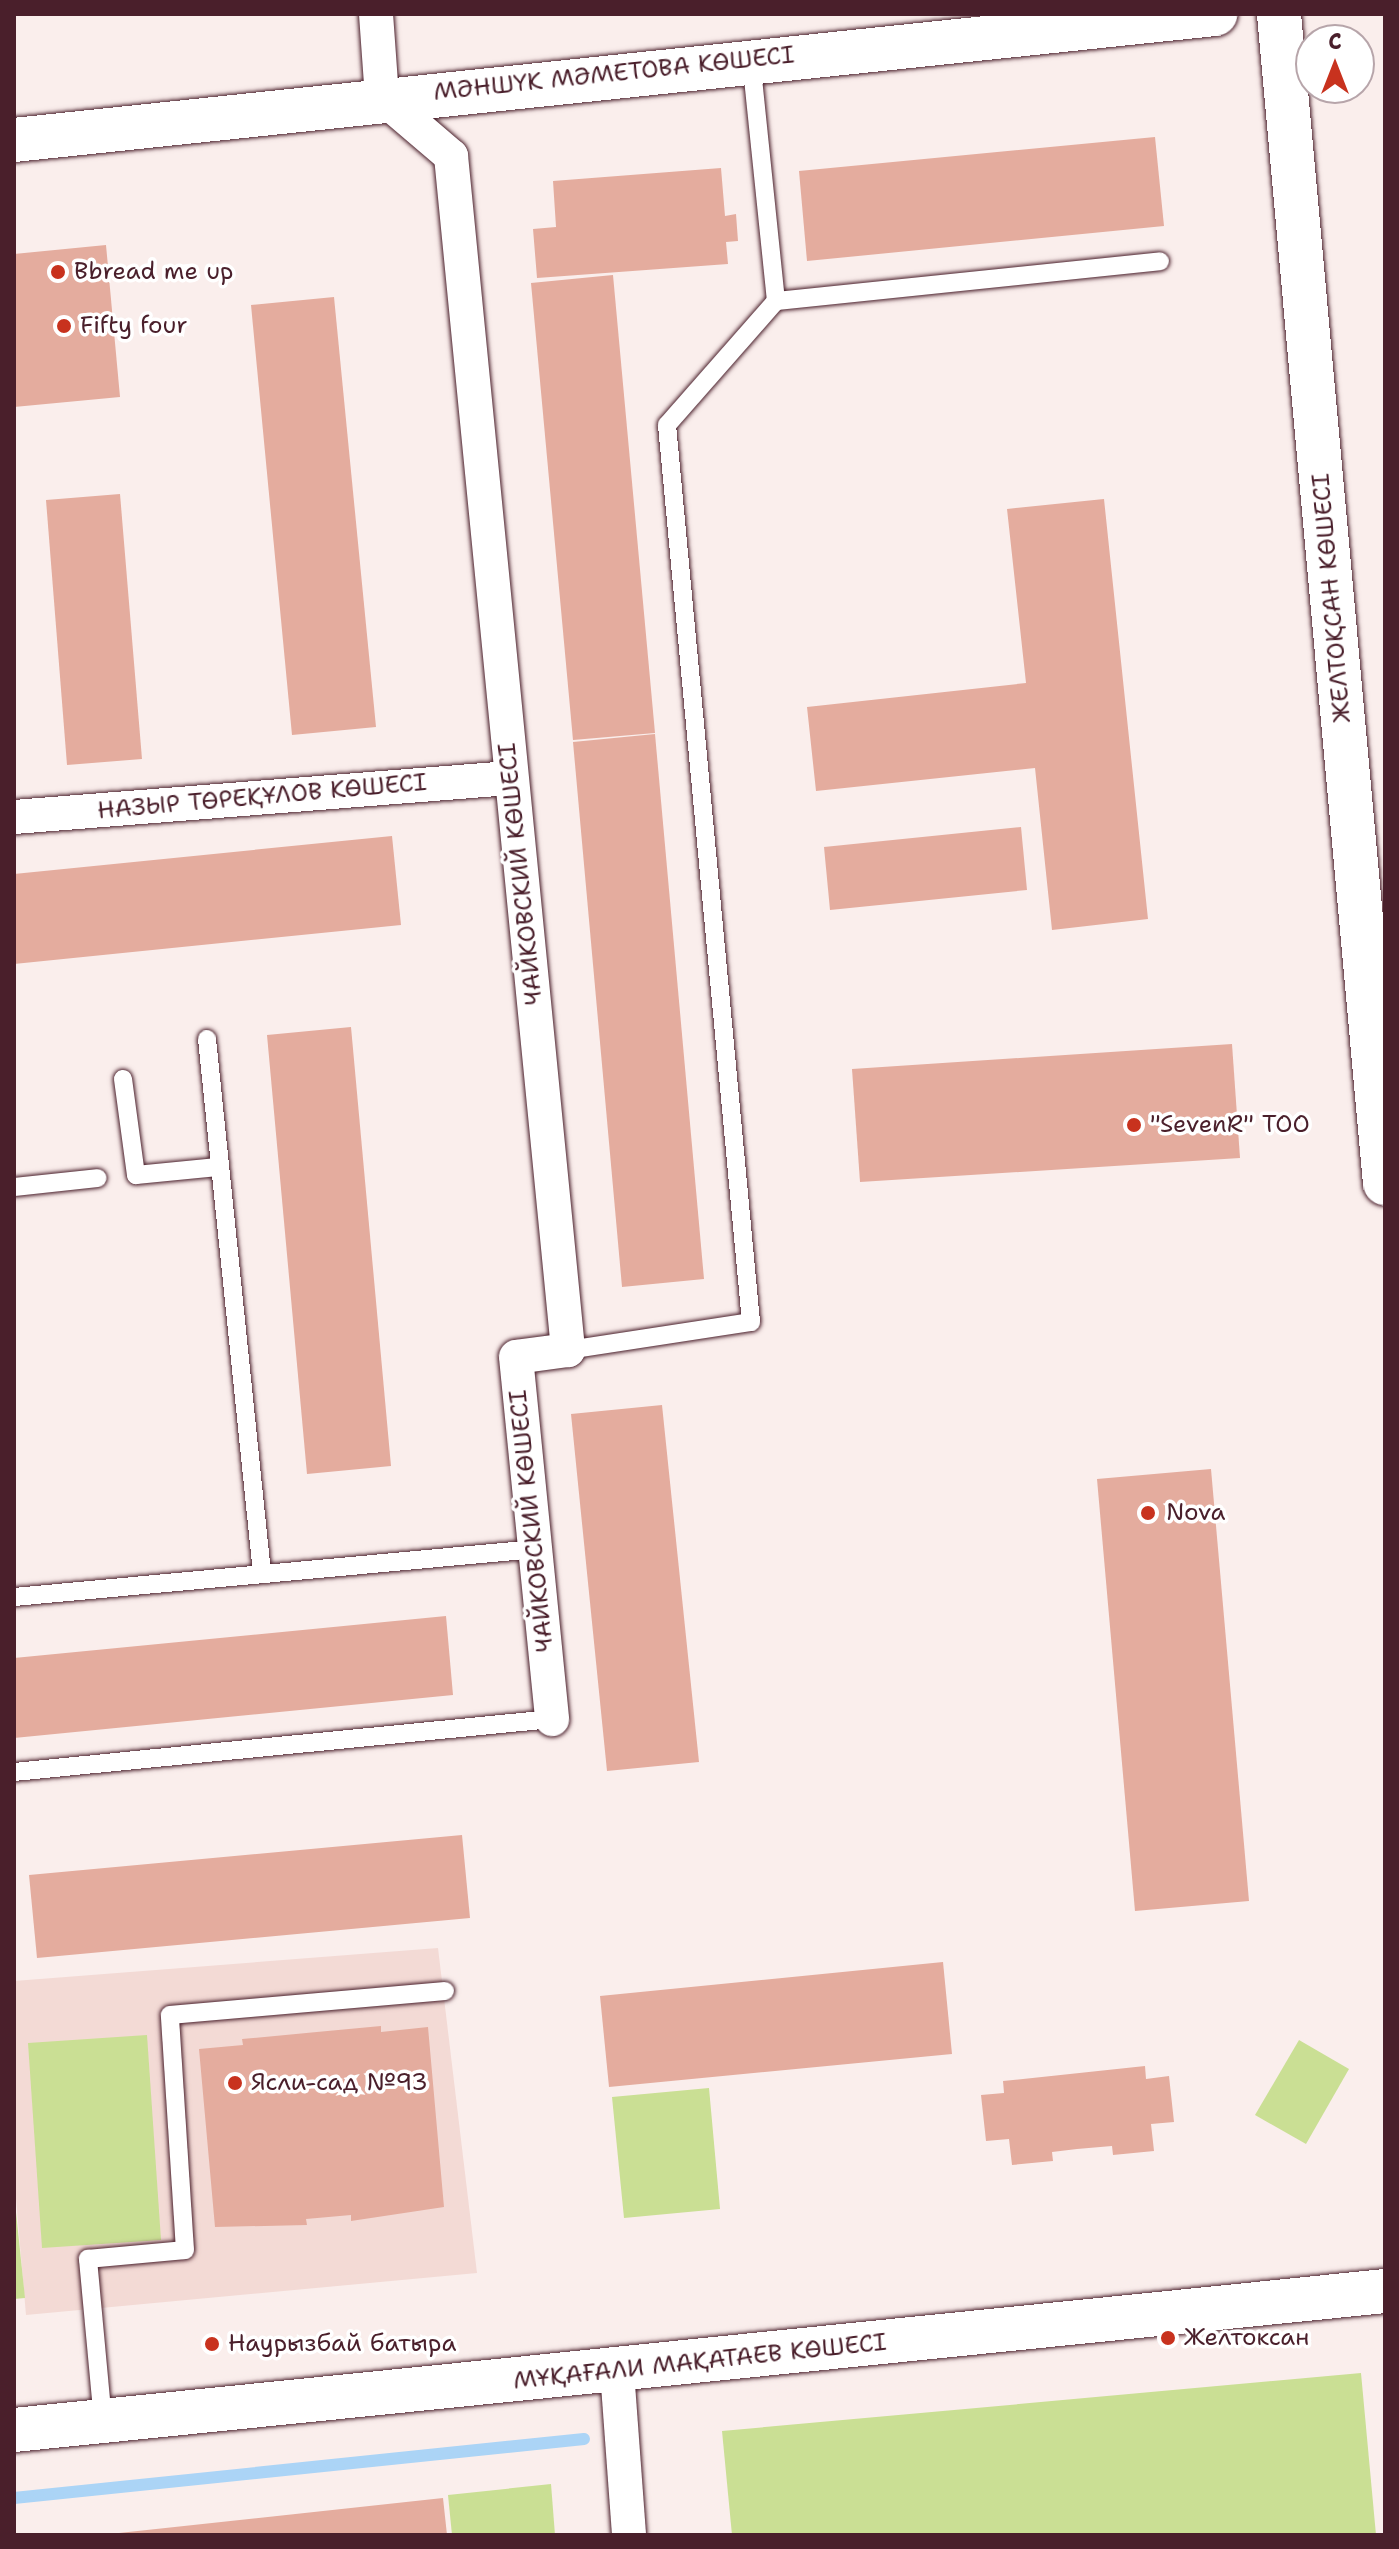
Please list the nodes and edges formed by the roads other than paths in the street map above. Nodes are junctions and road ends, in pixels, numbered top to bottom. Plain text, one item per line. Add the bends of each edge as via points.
1 (376, 14) edge
2 (1215, 14) edge
3 (1279, 14) edge
4 (751, 61) junction
5 (382, 97) junction
6 (14, 140) edge
7 (1160, 261) dead end
8 (776, 301) junction
9 (510, 778) junction
10 (14, 817) edge
11 (207, 1039) dead end
12 (123, 1079) dead end
13 (218, 1167) junction
14 (98, 1178) dead end
15 (1385, 1183) edge
16 (14, 1187) edge
17 (568, 1350) junction
18 (535, 1549) junction
19 (262, 1573) junction
20 (14, 1597) edge
21 (552, 1719) joint
22 (14, 1772) edge
23 (445, 1991) dead end
24 (1385, 2291) edge
25 (617, 2371) junction
26 (103, 2421) junction
27 (14, 2430) edge
28 (629, 2535) edge

1 - 5 street
2 - 4 main road, МӘНШҮК МӘМЕТОВА КӨШЕСІ
3 - 15 main road, ЖЕЛТОҚСАН КӨШЕСІ
4 - 5 main road, МӘНШҮК МӘМЕТОВА КӨШЕСІ
4 - 8 lane
5 - 6 main road, МӘНШҮК МӘМЕТОВА КӨШЕСІ
5 - 9 street, ЧАЙКОВСКИЙ КӨШЕСІ via 451,156
7 - 8 lane
8 - 17 lane via 667,425 751,1322
9 - 10 street, НАЗЫР ТӨРЕҚҰЛОВ КӨШЕСІ
9 - 17 street, ЧАЙКОВСКИЙ КӨШЕСІ
11 - 13 lane
12 - 13 lane via 136,1175
13 - 19 lane
14 - 16 lane
17 - 18 street, ЧАЙКОВСКИЙ КӨШЕСІ via 516,1357
18 - 19 lane
18 - 21 street, ЧАЙКОВСКИЙ КӨШЕСІ
19 - 20 lane
21 - 22 lane
23 - 26 lane via 170,2015 185,2250 88,2259
24 - 25 main road, МҰҚАҒАЛИ МАҚАТАЕВ КӨШЕСІ
25 - 26 main road, МҰҚАҒАЛИ МАҚАТАЕВ КӨШЕСІ
25 - 28 street
26 - 27 main road, МҰҚАҒАЛИ МАҚАТАЕВ КӨШЕСІ

